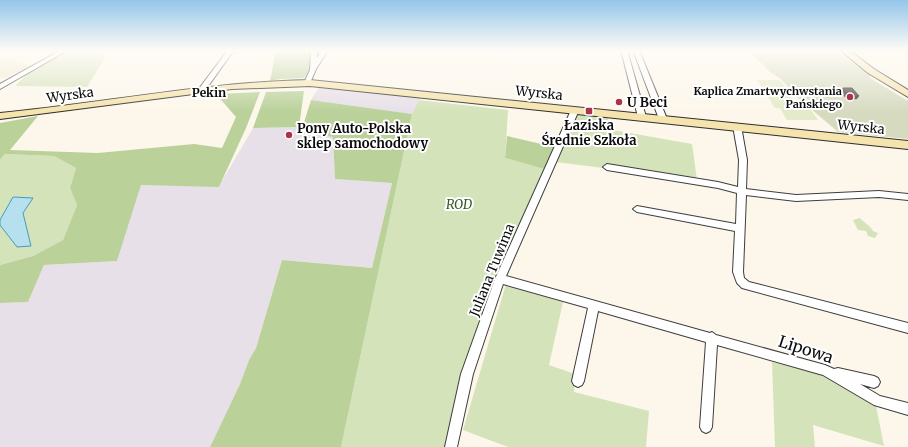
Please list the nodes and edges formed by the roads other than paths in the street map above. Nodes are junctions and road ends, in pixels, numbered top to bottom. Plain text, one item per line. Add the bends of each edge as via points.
1 (314, 70) edge
2 (28, 71) edge
3 (216, 71) edge
4 (630, 71) edge
5 (644, 71) edge
6 (871, 71) edge
7 (307, 83) junction
8 (0, 87) edge
9 (202, 90) junction
10 (908, 94) edge
11 (575, 110) junction
12 (0, 116) edge
13 (642, 117) junction
14 (663, 119) junction
15 (737, 126) junction
16 (908, 145) edge
17 (607, 167) dead end
18 (740, 190) junction
19 (908, 197) edge
20 (637, 209) dead end
21 (739, 228) junction
22 (500, 279) junction
23 (594, 306) junction
24 (908, 328) edge
25 (712, 337) junction
26 (825, 370) junction
27 (578, 381) dead end
28 (874, 382) dead end
29 (908, 409) edge
30 (706, 427) dead end
31 (451, 447) edge

1 - 7 street
2 - 8 street
3 - 9 street
4 - 13 street
5 - 14 street
6 - 10 street
7 - 9 street, Wyrska
7 - 11 street, Wyrska
9 - 12 street, Wyrska via 151,95 60,111
11 - 13 street, Wyrska
11 - 22 street, Juliana Tuwima
13 - 14 street, Wyrska
14 - 15 street, Wyrska
15 - 16 street, Wyrska
15 - 18 street via 743,160
17 - 18 street
18 - 19 street via 810,198 880,194
18 - 21 street
20 - 21 street
21 - 24 street via 738,272 740,280 746,285
22 - 23 street, Lipowa
22 - 31 street, Juliana Tuwima via 467,374
23 - 25 street, Lipowa
23 - 27 street
25 - 26 street, Lipowa
25 - 30 street
26 - 28 street
26 - 29 street, Lipowa via 878,401

